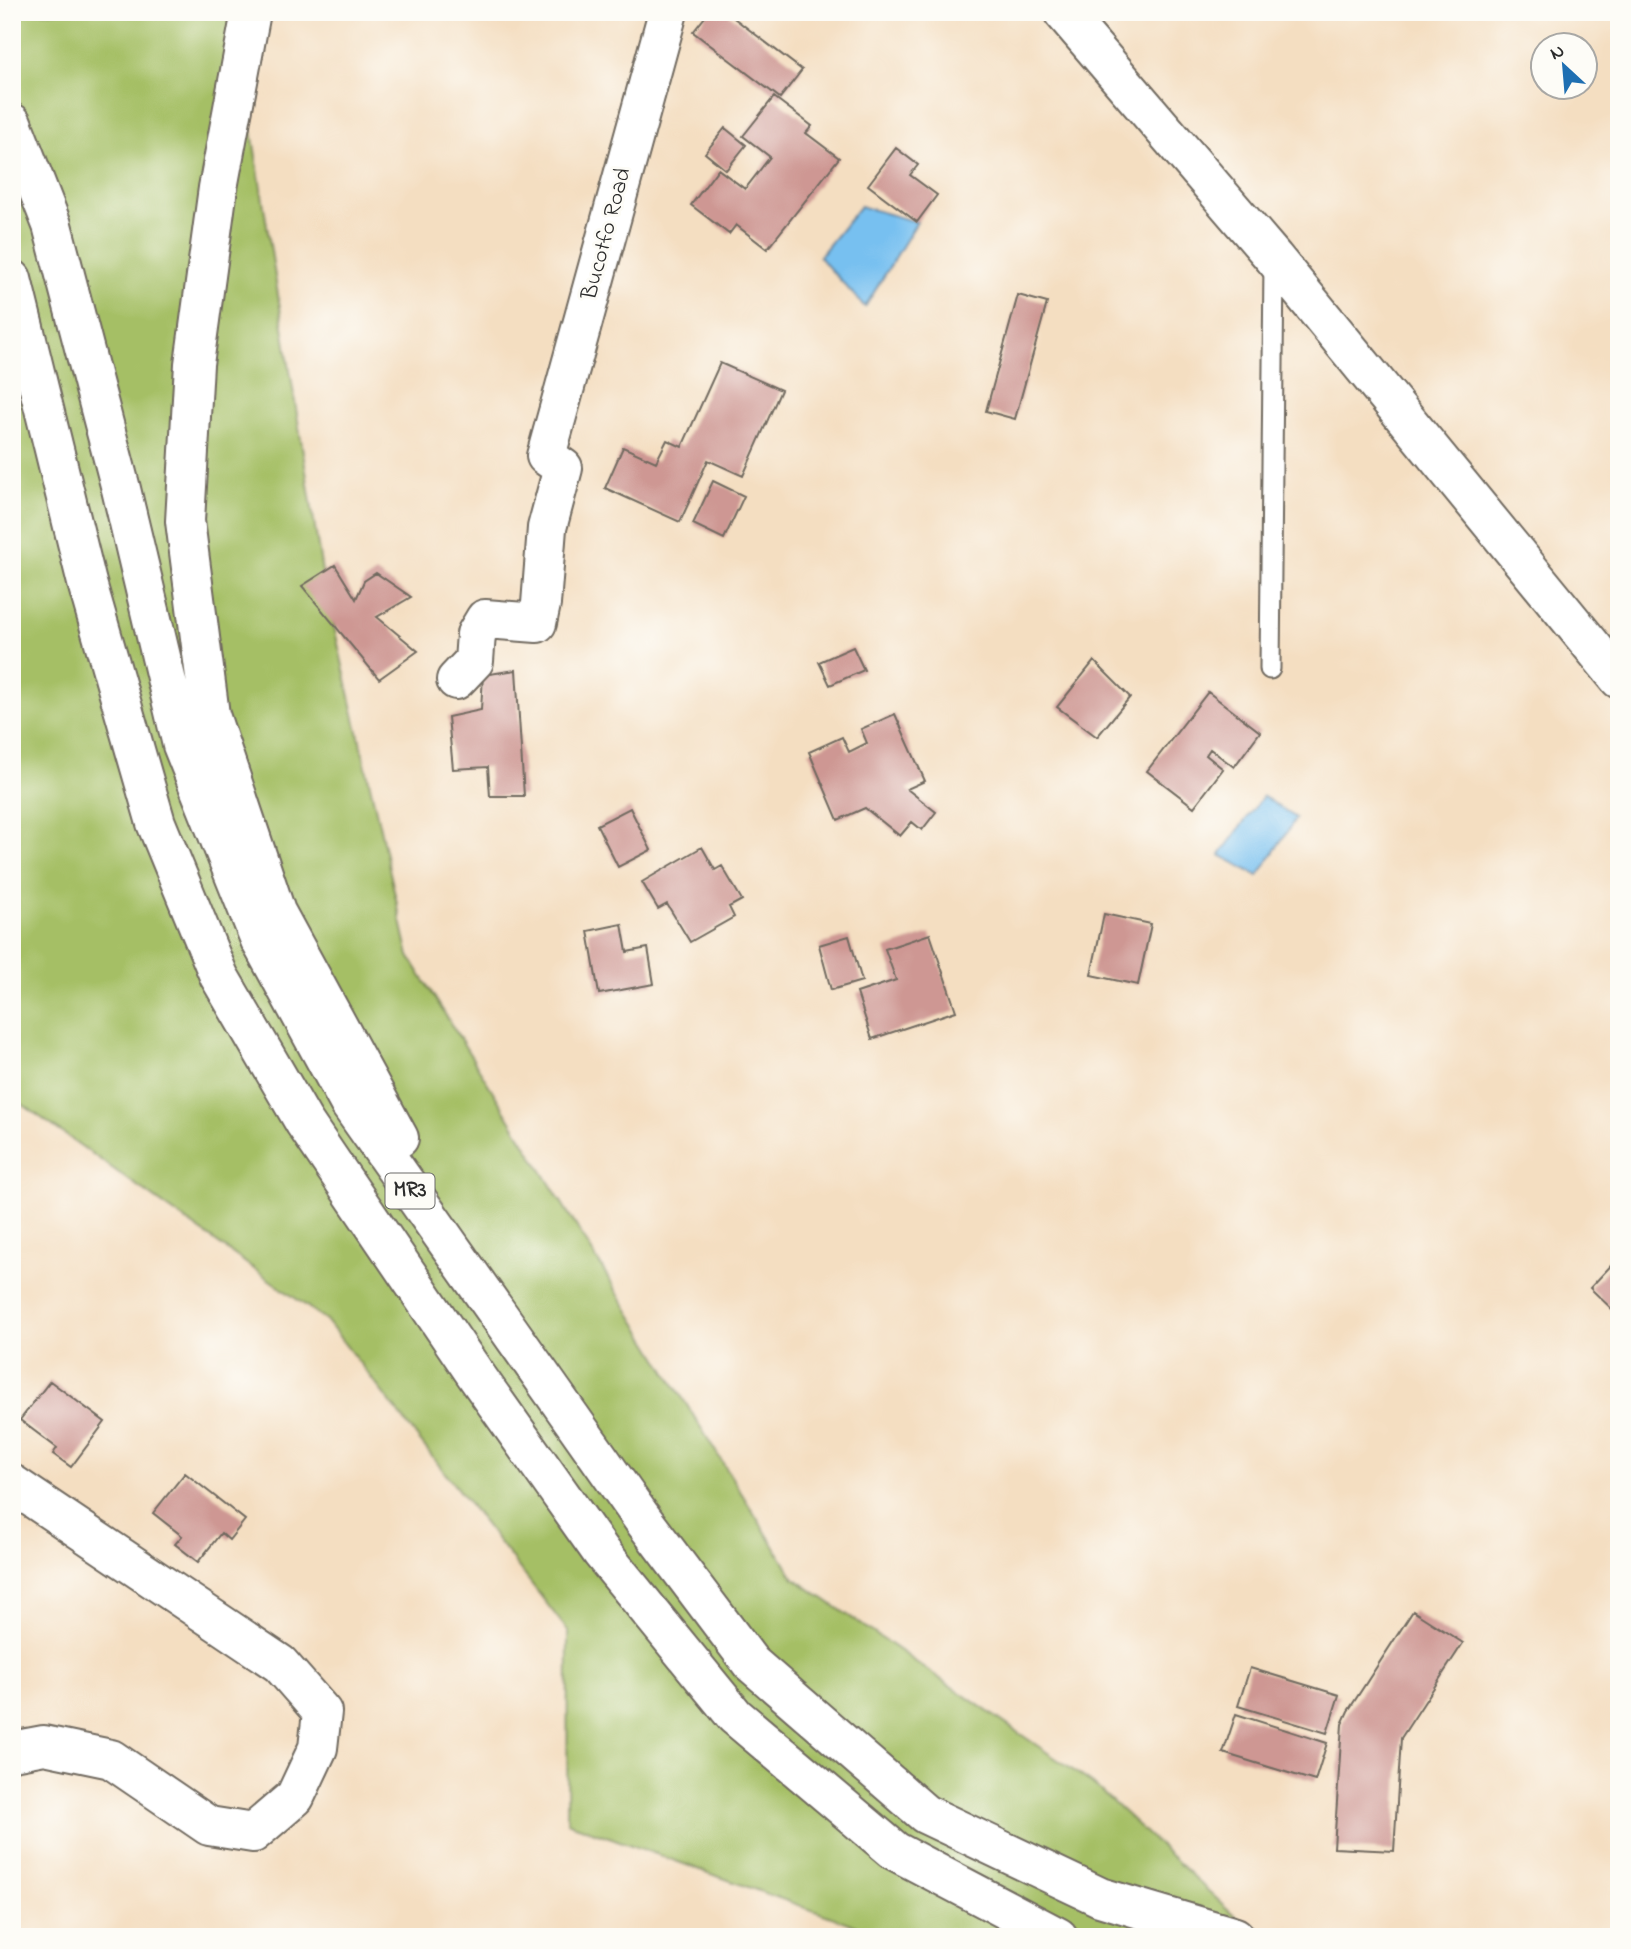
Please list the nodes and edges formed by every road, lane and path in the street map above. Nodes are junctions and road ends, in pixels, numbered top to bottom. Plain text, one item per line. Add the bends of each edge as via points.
1 (251, 12) edge
2 (668, 12) edge
3 (1063, 12) edge
4 (12, 123) edge
5 (1274, 258) junction
6 (12, 279) edge
7 (1270, 669) dead end
8 (1619, 679) edge
9 (456, 680) dead end
10 (485, 1298) junction
11 (12, 1484) edge
12 (12, 1751) edge
13 (1058, 1937) edge
14 (1235, 1937) edge

1 - 10 main road via 218,188 192,390 185,521 210,715 276,912
2 - 9 main road, Bucotfo Road via 546,456 564,468 547,528 537,623 485,618 476,634 474,661
3 - 5 main road
4 - 10 main road, MR3 via 51,225 182,745 255,928 349,1103
5 - 7 lane
5 - 8 main road
6 - 13 main road, MR3 via 87,583 156,823 219,976 304,1122 602,1553 735,1716 895,1851
10 - 14 main road, MR3 via 751,1664 915,1806 1100,1898
11 - 12 main road via 280,1664 322,1712 318,1748 295,1797 253,1833 209,1826 111,1759 44,1745

